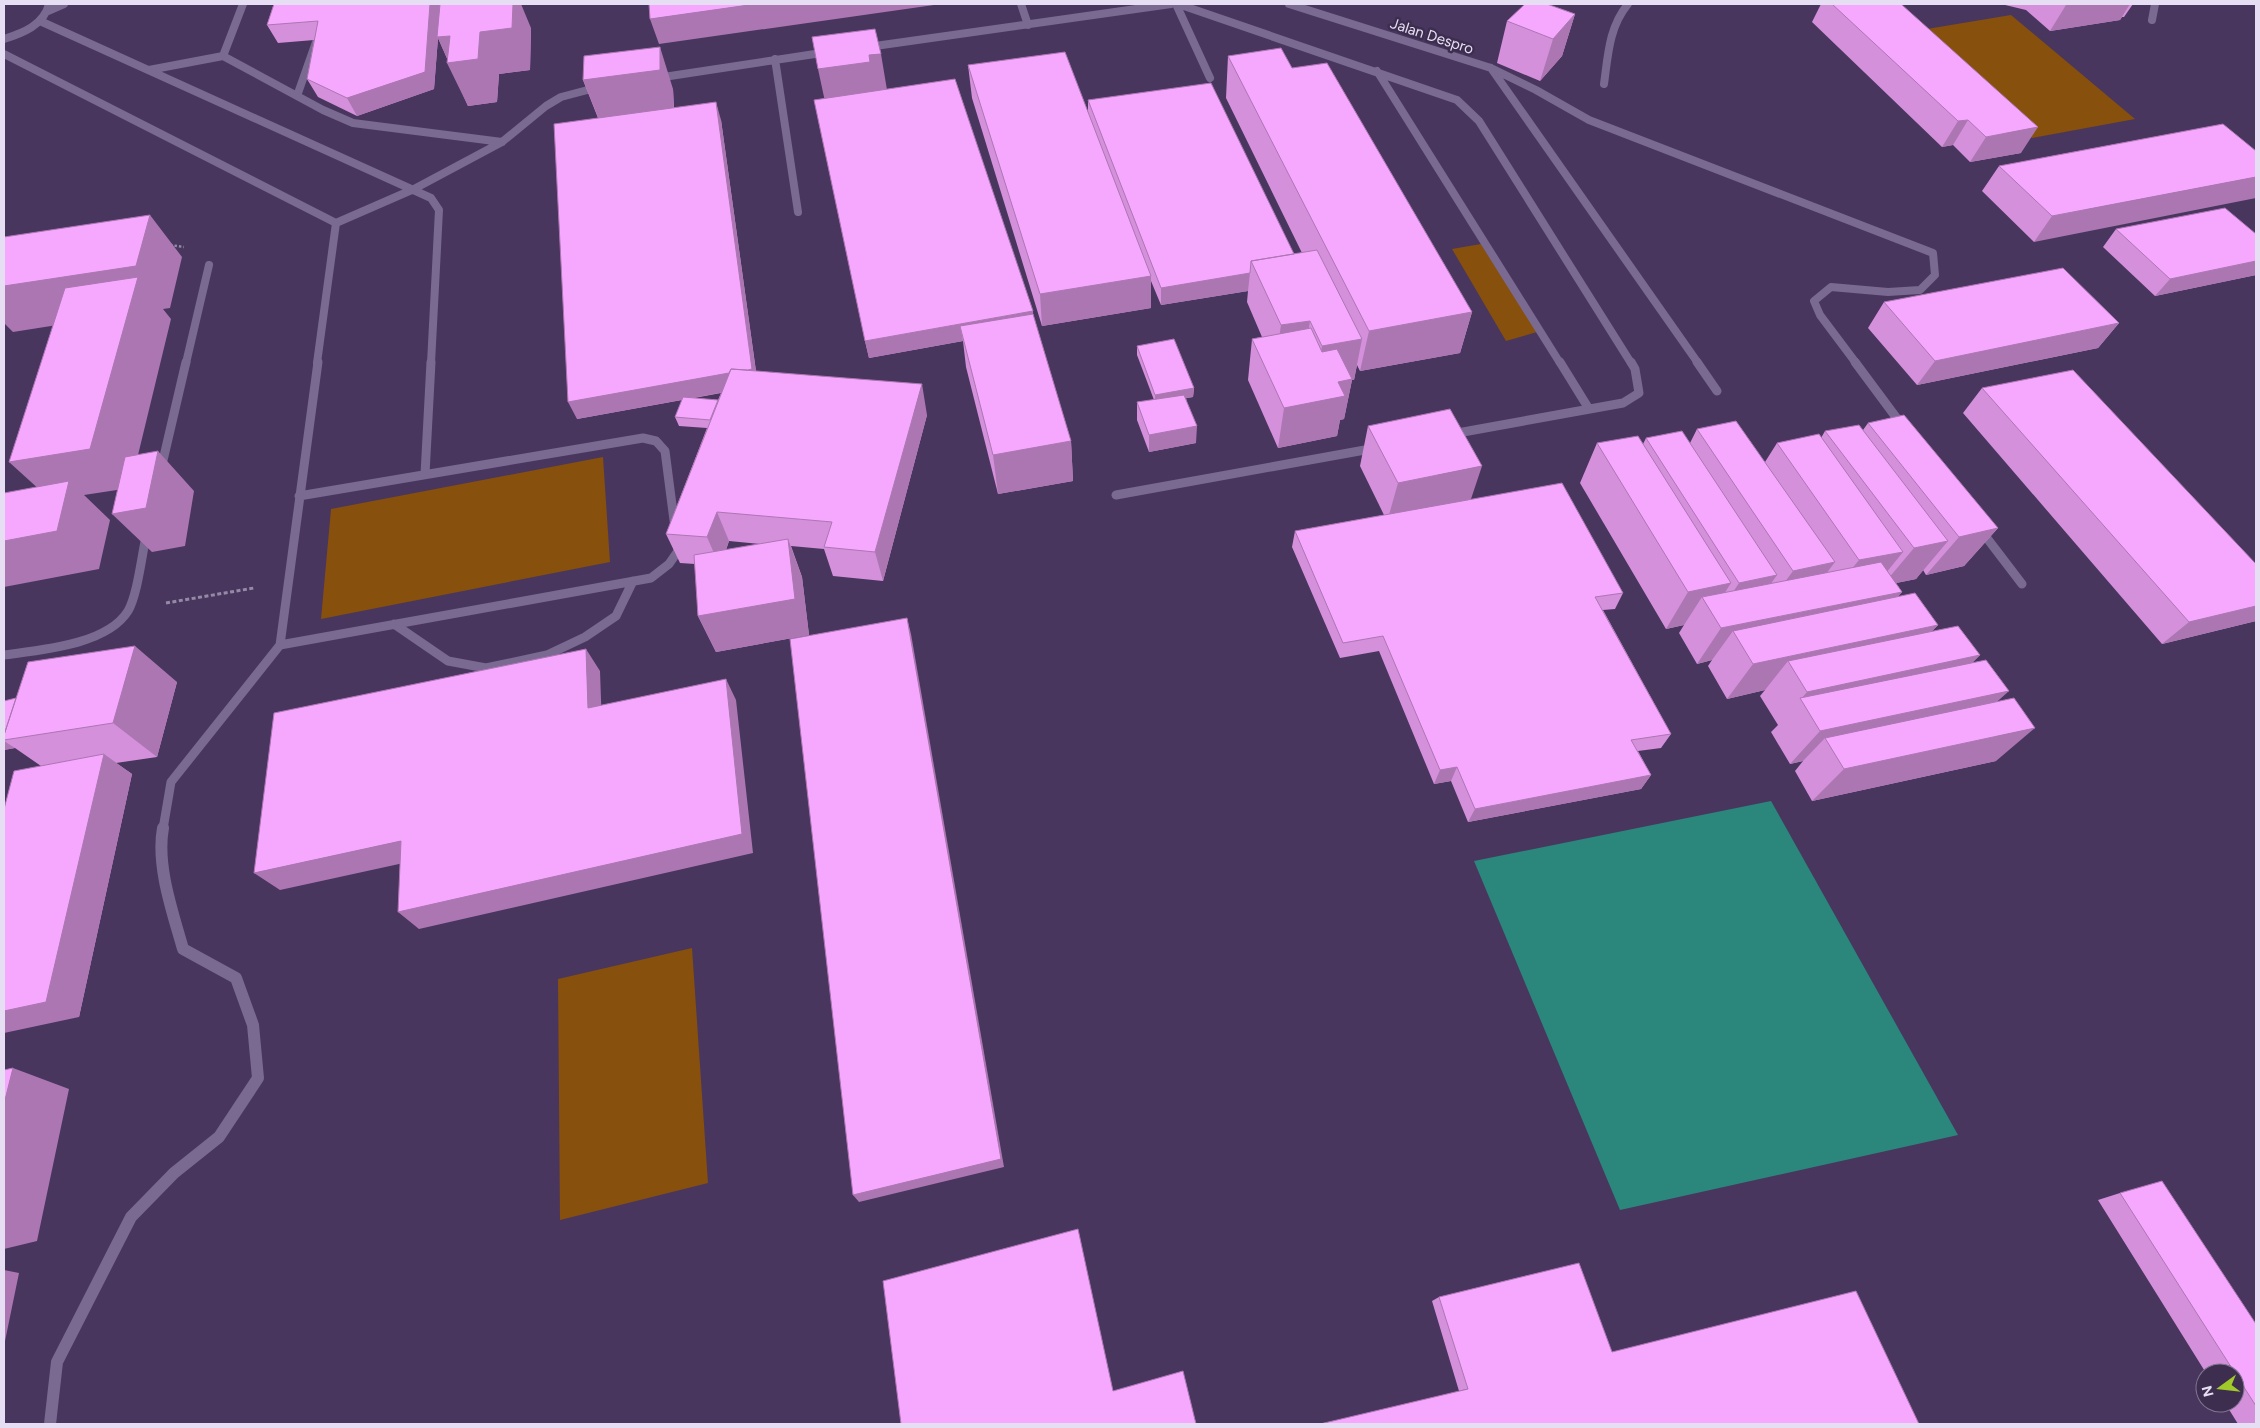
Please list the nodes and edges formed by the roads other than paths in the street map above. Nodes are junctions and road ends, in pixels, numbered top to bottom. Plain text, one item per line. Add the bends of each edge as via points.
1 (64, 4) edge
2 (243, 4) edge
3 (1021, 4) edge
4 (1171, 4) edge
5 (1177, 4) edge
6 (1289, 4) edge
7 (1628, 4) edge
8 (2155, 4) edge
9 (1307, 6) edge
10 (49, 8) edge
11 (2152, 20) dead end
12 (40, 21) junction
13 (1028, 25) junction
14 (4, 39) edge
15 (316, 40) edge
16 (863, 48) edge
17 (834, 52) edge
18 (4, 54) edge
19 (223, 56) junction
20 (775, 59) junction
21 (1490, 68) junction
22 (149, 70) junction
23 (1377, 71) junction
24 (652, 78) edge
25 (1210, 78) dead end
26 (1604, 84) dead end
27 (604, 86) edge
28 (297, 96) junction
29 (502, 142) junction
30 (414, 189) junction
31 (798, 212) dead end
32 (336, 223) junction
33 (209, 265) road end
34 (1717, 391) dead end
35 (1589, 409) junction
36 (1909, 434) edge
37 (1444, 436) edge
38 (1386, 446) edge
39 (425, 474) junction
40 (160, 476) dead end
41 (1116, 495) dead end
42 (299, 496) junction
43 (1974, 521) edge
44 (149, 524) edge
45 (633, 581) junction
46 (2022, 584) dead end
47 (394, 624) junction
48 (280, 645) junction
49 (4, 655) edge
50 (50, 1424) edge

1 - 10 lane
2 - 19 lane
3 - 13 lane
4 - 13 lane
5 - 23 lane
5 - 25 lane
6 - 9 lane, Jalan Despro
7 - 26 lane via 1618,14 1610,39
8 - 11 lane
9 - 21 lane, Jalan Despro
10 - 12 lane
12 - 14 lane
12 - 22 lane
13 - 16 lane
15 - 28 lane
17 - 20 lane
18 - 32 lane
19 - 22 lane
19 - 28 lane
20 - 24 lane
20 - 31 lane
21 - 34 lane
21 - 36 lane, Jalan Despro via 1589,120 1933,253 1935,275 1920,290 1888,292 1831,287 1814,301 1820,315
22 - 30 lane
23 - 35 lane
23 - 35 lane via 1458,100 1479,120 1635,369 1639,393 1623,403
27 - 29 lane via 556,100
28 - 29 lane via 331,116 353,123
29 - 30 lane
30 - 32 lane
30 - 39 lane via 431,198 438,210
32 - 42 lane
33 - 40 lane
35 - 37 lane
38 - 41 lane
39 - 42 lane
39 - 45 lane via 643,438 654,440 665,451 678,551 669,564 651,578
42 - 48 lane
43 - 46 lane
44 - 49 lane via 129,610 111,628 73,643
45 - 47 lane
45 - 47 lane via 616,616 585,637 547,655 486,668 448,661
47 - 48 lane
48 - 50 lane via 170,782 161,838 166,887 183,950 236,978 253,1025 258,1078 219,1137 174,1173 131,1217 58,1362

